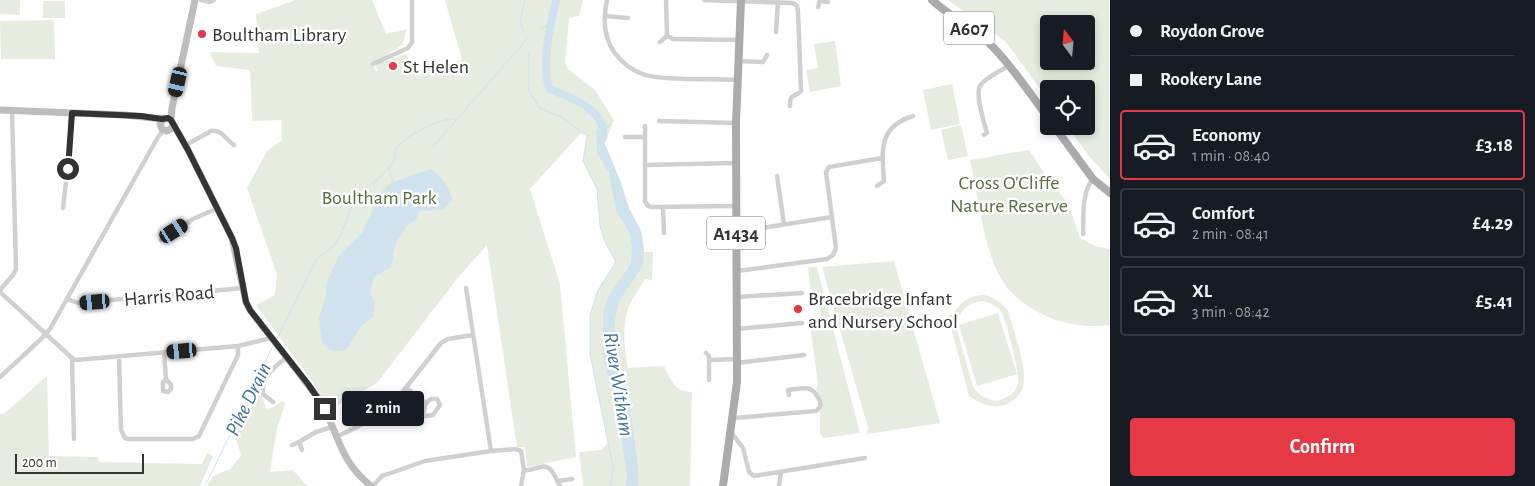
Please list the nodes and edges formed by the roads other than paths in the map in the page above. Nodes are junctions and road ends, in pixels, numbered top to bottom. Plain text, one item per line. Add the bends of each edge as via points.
1 (195, 0) edge
2 (201, 0) edge
3 (214, 0) edge
4 (412, 0) edge
5 (607, 0) edge
6 (666, 0) edge
7 (704, 0) edge
8 (820, 0) edge
9 (932, 0) edge
10 (741, 1) edge
11 (778, 1) edge
12 (828, 2) dead end
13 (818, 7) dead end
14 (605, 16) junction
15 (628, 18) dead end
16 (776, 32) dead end
17 (667, 36) junction
18 (739, 40) junction
19 (660, 42) dead end
20 (767, 54) dead end
21 (738, 61) junction
22 (373, 64) dead end
23 (1010, 65) junction
24 (737, 80) junction
25 (790, 106) dead end
26 (1040, 107) edge
27 (0, 110) edge
28 (12, 111) junction
29 (72, 113) junction
30 (913, 116) dead end
31 (659, 120) dead end
32 (736, 122) junction
33 (165, 124) junction
34 (645, 126) dead end
35 (1061, 135) edge
36 (984, 136) dead end
37 (625, 137) dead end
38 (645, 138) junction
39 (186, 145) junction
40 (234, 145) dead end
41 (882, 158) junction
42 (736, 163) junction
43 (645, 165) junction
44 (777, 176) dead end
45 (1093, 179) junction
46 (877, 186) dead end
47 (1110, 194) edge
48 (736, 206) junction
49 (663, 207) junction
50 (63, 208) dead end
51 (218, 208) junction
52 (832, 217) junction
53 (784, 224) junction
54 (736, 232) junction
55 (664, 233) dead end
56 (1083, 234) dead end
57 (160, 240) dead end
58 (737, 271) junction
59 (243, 288) junction
60 (466, 288) dead end
61 (0, 291) edge
62 (802, 293) dead end
63 (737, 297) junction
64 (67, 299) junction
65 (802, 324) dead end
66 (736, 329) junction
67 (46, 334) junction
68 (473, 336) junction
69 (273, 342) junction
70 (238, 346) junction
71 (706, 352) dead end
72 (164, 353) junction
73 (804, 355) dead end
74 (119, 357) junction
75 (286, 357) junction
76 (72, 358) junction
77 (710, 360) junction
78 (736, 361) junction
79 (0, 377) edge
80 (166, 379) dead end
81 (710, 380) dead end
82 (406, 388) junction
83 (789, 396) dead end
84 (273, 402) dead end
85 (426, 403) dead end
86 (732, 418) junction
87 (332, 427) junction
88 (731, 432) junction
89 (336, 437) junction
90 (74, 439) dead end
91 (299, 442) junction
92 (292, 445) dead end
93 (302, 450) dead end
94 (491, 451) junction
95 (865, 458) dead end
96 (524, 470) junction
97 (781, 472) junction
98 (572, 479) dead end
99 (558, 484) edge
100 (372, 486) edge
101 (521, 486) edge
102 (723, 486) edge
103 (779, 486) edge

1 - 33 street via 172,108
2 - 3 street
4 - 22 street via 412,42 408,48
5 - 14 street
6 - 17 street
7 - 10 street
8 - 12 street
8 - 13 street
9 - 23 main road, A607 via 990,44
10 - 11 street
10 - 18 main road, A1434
11 - 16 street
11 - 25 street via 793,4 798,11 801,90 790,99
14 - 15 street
14 - 24 street via 604,30 611,47 621,61 640,74 655,78
17 - 18 street
17 - 19 street
18 - 21 main road, A1434
20 - 21 street via 763,64
21 - 24 main road, A1434
23 - 26 main road, A607
23 - 36 street via 979,86 987,133
24 - 32 main road, A1434
27 - 28 street
28 - 29 street
28 - 61 street via 16,269
29 - 33 street via 150,117
29 - 50 street
30 - 41 street via 887,132
31 - 32 street
32 - 42 main road, A1434
33 - 39 street via 178,133
33 - 64 street
34 - 38 street
35 - 45 main road
37 - 38 street
38 - 43 street
39 - 40 street via 216,130
39 - 51 street
41 - 46 street via 884,181
41 - 52 street via 829,167 826,172
42 - 43 street
42 - 48 main road, A1434
43 - 49 street via 645,201 648,206
44 - 53 street
45 - 47 main road
45 - 56 street via 1086,192
48 - 49 street
48 - 54 main road, A1434
49 - 55 street
51 - 57 street
51 - 59 street via 236,248
52 - 53 street
52 - 58 street via 836,248 827,259
53 - 54 street
54 - 58 main road, A1434
58 - 63 main road, A1434
59 - 64 street, Harris Road via 78,303
59 - 69 street via 250,310
60 - 68 street
61 - 67 street
62 - 63 street
63 - 66 main road, A1434
64 - 67 street
65 - 66 street
66 - 78 main road, A1434
67 - 76 street
67 - 79 street
68 - 82 street via 441,343
68 - 94 street
69 - 70 street
69 - 75 street
70 - 72 street
70 - 74 street via 238,355 199,436 193,439 125,438 121,430
71 - 77 street
72 - 74 street
72 - 80 street
73 - 78 street
74 - 76 street via 82,361
75 - 84 street via 274,367 264,385 264,394
75 - 87 street via 319,399
76 - 90 street
77 - 78 street
77 - 81 street
78 - 86 main road, A1434
82 - 85 street
82 - 89 street via 383,415
83 - 86 street via 788,390 810,388 821,402 820,407 816,411
86 - 88 main road, A1434
87 - 89 street
87 - 91 street
88 - 97 street via 743,448 751,475
88 - 102 main road, A1434
89 - 100 street via 348,462
91 - 92 street
91 - 93 street
94 - 96 street via 519,450
94 - 100 street via 425,461 382,476
95 - 97 street
96 - 99 street via 546,467 552,471
96 - 101 street
97 - 103 street
98 - 99 street

